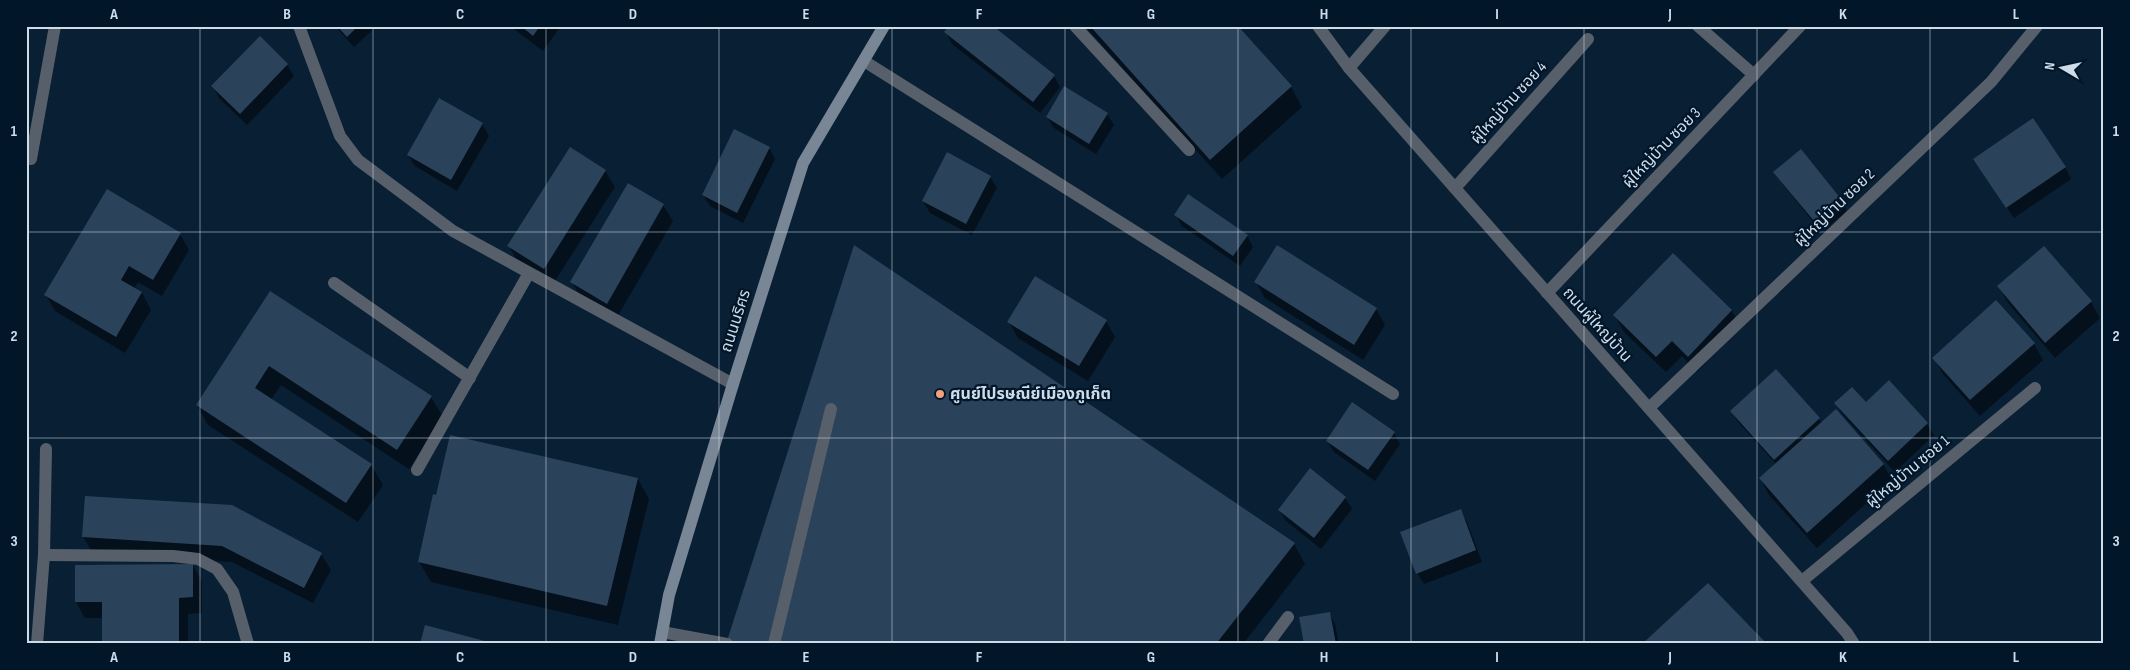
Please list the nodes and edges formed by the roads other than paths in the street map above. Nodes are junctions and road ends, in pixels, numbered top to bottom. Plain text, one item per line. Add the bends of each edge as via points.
1 (55, 26) edge
2 (299, 26) edge
3 (1075, 26) edge
4 (1318, 26) edge
5 (1385, 26) edge
6 (1698, 26) edge
7 (1800, 26) edge
8 (2037, 26) edge
9 (881, 27) edge
10 (1588, 39) dead end
11 (864, 61) junction
12 (1349, 68) junction
13 (1754, 74) junction
14 (1189, 150) dead end
15 (31, 158) dead end
16 (1455, 188) junction
17 (529, 273) junction
18 (334, 284) dead end
19 (1547, 293) junction
20 (470, 378) junction
21 (733, 384) junction
22 (2035, 388) dead end
23 (1393, 394) dead end
24 (1649, 408) junction
25 (831, 409) dead end
26 (46, 449) dead end
27 (417, 470) dead end
28 (44, 555) junction
29 (1802, 581) junction
30 (1288, 617) dead end
31 (661, 638) edge
32 (36, 644) edge
33 (248, 644) edge
34 (727, 644) edge
35 (774, 644) edge
36 (1268, 644) edge
37 (1854, 644) edge

1 - 15 street
2 - 17 street via 340,136 358,160 453,231
3 - 14 street
4 - 12 street, ถนนผู้ใหญ่บ้าน
5 - 12 street
6 - 13 street
7 - 13 street, ผู้ใหญ่บ้าน ซอย 3
8 - 24 street, ผู้ใหญ่บ้าน ซอย 2 via 1991,82
9 - 11 street, ถนนนริศร
10 - 16 street, ผู้ใหญ่บ้าน ซอย 4
11 - 21 street, ถนนนริศร via 803,163
11 - 23 street
12 - 16 street, ถนนผู้ใหญ่บ้าน
13 - 19 street, ผู้ใหญ่บ้าน ซอย 3
16 - 19 street, ถนนผู้ใหญ่บ้าน
17 - 20 street
17 - 21 street
18 - 20 street
19 - 24 street, ถนนผู้ใหญ่บ้าน
20 - 27 street
21 - 31 street, ถนนนริศร via 669,594
22 - 29 street, ผู้ใหญ่บ้าน ซอย 1
24 - 29 street, ถนนผู้ใหญ่บ้าน
25 - 35 street
26 - 28 street
28 - 32 street
28 - 33 street via 198,559 217,569 233,592
29 - 37 street, ถนนผู้ใหญ่บ้าน
30 - 36 street
31 - 34 street

